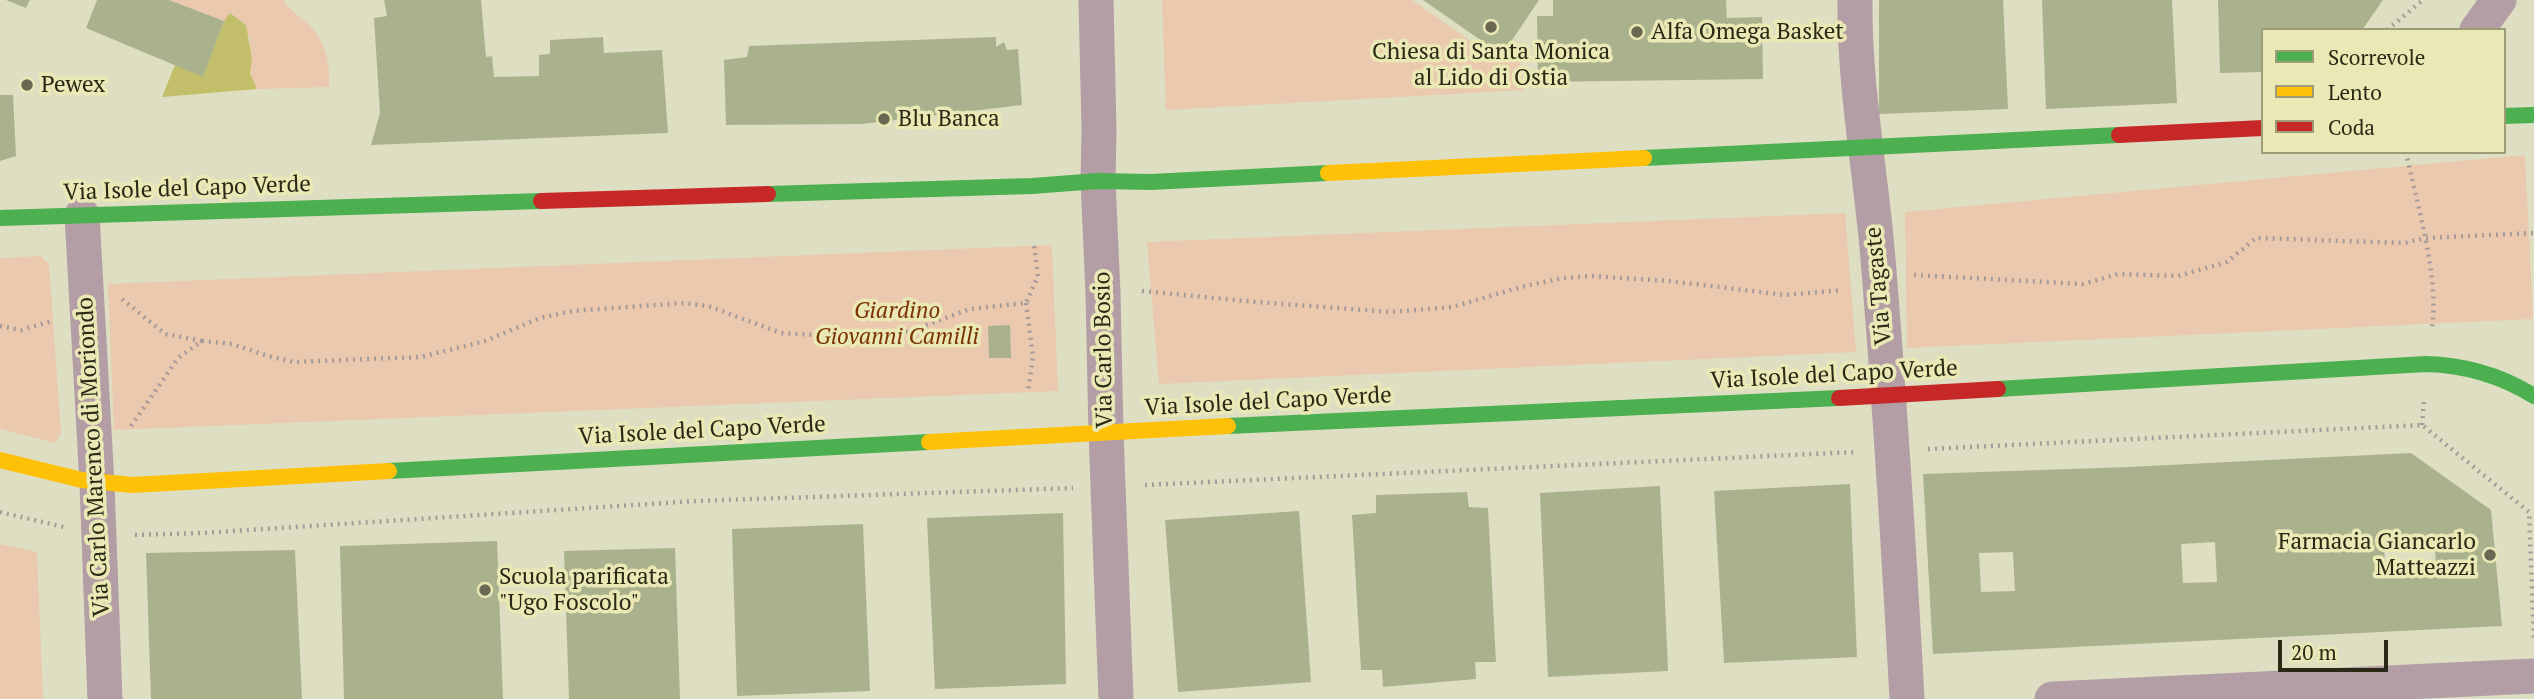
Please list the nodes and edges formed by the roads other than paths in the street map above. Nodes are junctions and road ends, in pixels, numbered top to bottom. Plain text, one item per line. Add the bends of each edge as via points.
1 (1096, 0) edge
2 (1855, 0) edge
3 (2499, 0) edge
4 (2478, 28) edge
5 (2534, 115) edge
6 (2506, 116) edge
7 (2261, 128) edge
8 (1865, 148) junction
9 (1098, 181) junction
10 (82, 215) junction
11 (0, 218) edge
12 (1888, 396) junction
13 (2534, 396) edge
14 (1106, 432) junction
15 (0, 460) edge
16 (97, 484) junction
17 (2534, 676) edge
18 (105, 699) edge
19 (1116, 699) edge
20 (1907, 699) edge
21 (2052, 699) edge

1 - 9 street, Via Carlo Bosio
2 - 8 street, Via Tagaste
3 - 4 street
5 - 6 street
7 - 8 street, Via Isole del Capo Verde
8 - 9 street, Via Isole del Capo Verde
8 - 12 street, Via Tagaste
9 - 10 street, Via Isole del Capo Verde
9 - 14 street, Via Carlo Bosio
10 - 11 street, Via Isole del Capo Verde
10 - 16 street, Via Carlo Marenco di Moriondo
12 - 13 street, Via Isole del Capo Verde via 2440,363 2482,370
12 - 14 street, Via Isole del Capo Verde
12 - 20 street, Via Tagaste
14 - 16 street, Via Isole del Capo Verde
14 - 19 street, Via Carlo Bosio
15 - 16 street, Via Isole del Capo Verde
16 - 18 street, Via Carlo Marenco di Moriondo
17 - 21 street

